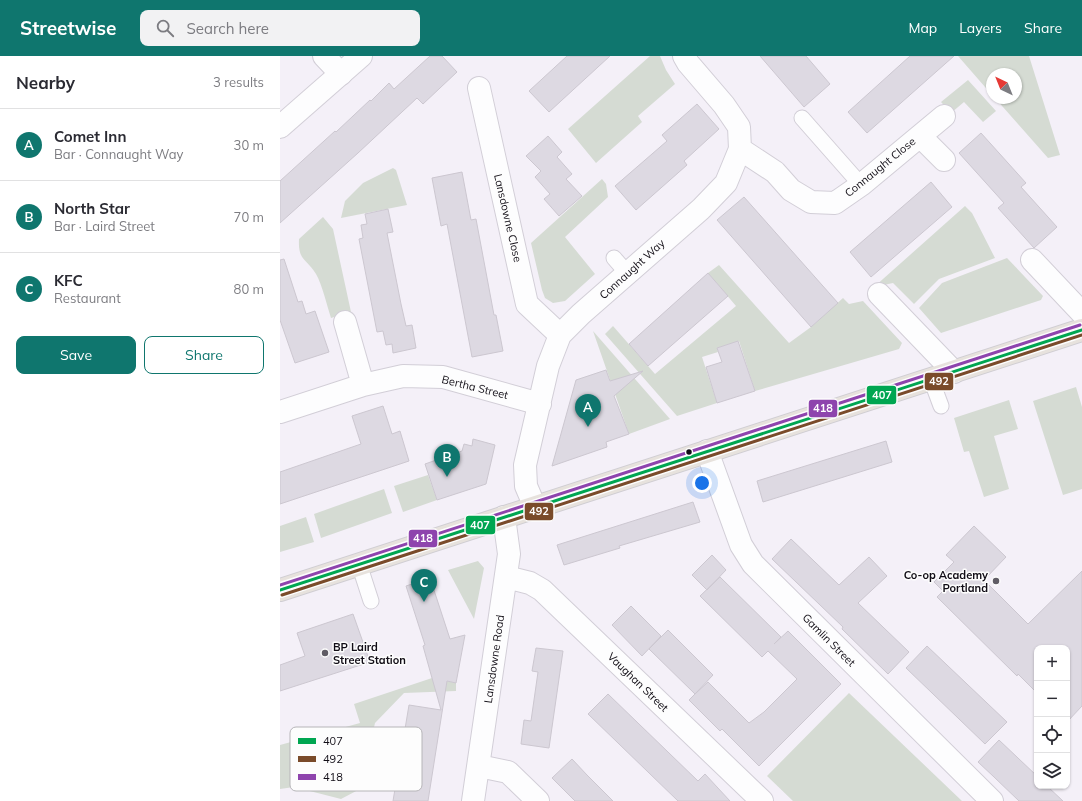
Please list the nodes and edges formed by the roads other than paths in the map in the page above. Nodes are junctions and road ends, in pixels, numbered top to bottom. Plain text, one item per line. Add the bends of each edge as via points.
1 (324, 56) edge
2 (362, 56) edge
3 (684, 56) edge
4 (341, 74) junction
5 (479, 88) dead end
6 (944, 116) dead end
7 (802, 118) dead end
8 (280, 128) edge
9 (920, 136) junction
10 (740, 149) junction
11 (944, 160) dead end
12 (861, 185) junction
13 (1032, 260) dead end
14 (879, 294) dead end
15 (1082, 313) edge
16 (345, 322) dead end
17 (1082, 330) edge
18 (560, 335) junction
19 (954, 372) junction
20 (931, 379) junction
21 (363, 385) junction
22 (540, 404) junction
23 (941, 406) dead end
24 (280, 412) edge
25 (708, 451) junction
26 (535, 507) junction
27 (504, 518) junction
28 (359, 564) junction
29 (506, 577) junction
30 (280, 590) edge
31 (371, 601) dead end
32 (478, 766) junction
33 (473, 801) edge
34 (538, 801) edge
35 (762, 801) edge
36 (992, 801) edge

1 - 4 street
2 - 4 street
3 - 10 street, Connaught Way via 740,127
4 - 8 street
5 - 18 street, Lansdowne Close via 527,304
6 - 9 street, Connaught Close
7 - 12 lane
9 - 11 street, Connaught Close
9 - 12 street, Connaught Close
10 - 12 street, Connaught Close via 775,172 791,190 811,202 834,203
10 - 18 street, Connaught Way via 726,183 701,209 621,265 581,314
13 - 15 street
14 - 19 street
16 - 21 street
17 - 19 main road
18 - 22 street, Connaught Way via 548,366
19 - 20 main road
20 - 23 lane
20 - 25 main road
21 - 22 street, Bertha Street via 403,376 443,377
21 - 24 street, Bertha Street
22 - 26 street, Connaught Way via 525,465 526,486
25 - 26 main road
25 - 36 street, Gamlin Street via 741,545 753,564
26 - 27 main road
27 - 28 main road
27 - 29 street, Lansdowne Road via 509,554
28 - 30 main road
28 - 31 lane
29 - 32 street, Lansdowne Road
29 - 35 street, Vaughan Street via 530,582 542,590
32 - 33 street, Lansdowne Road
32 - 34 street via 508,772

